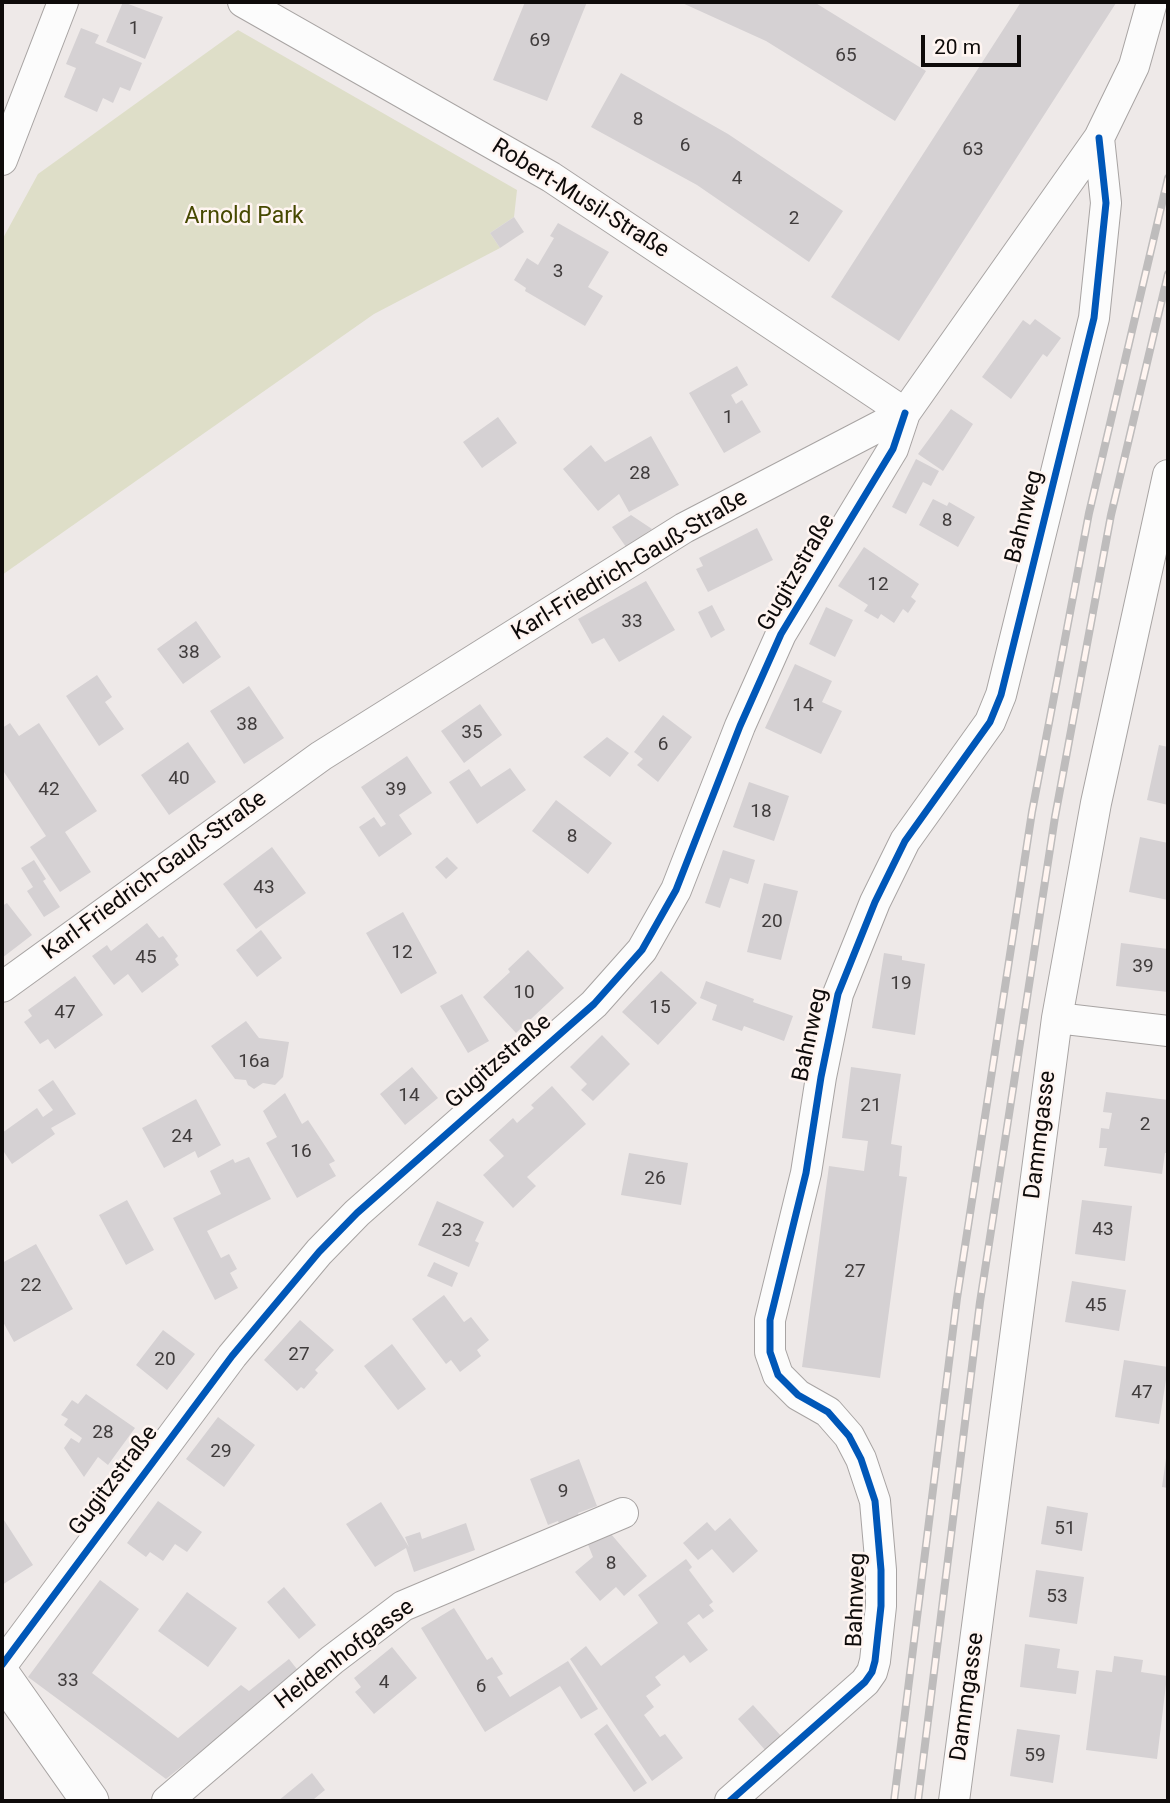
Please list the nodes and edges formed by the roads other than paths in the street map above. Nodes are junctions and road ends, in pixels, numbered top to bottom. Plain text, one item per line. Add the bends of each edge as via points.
1 (63, 2) edge
2 (243, 2) edge
3 (1152, 2) edge
4 (1099, 138) junction
5 (2, 160) edge
6 (905, 413) junction
7 (1168, 475) edge
8 (2, 987) edge
9 (1056, 1018) junction
10 (1168, 1031) edge
11 (623, 1513) dead end
12 (2, 1665) edge
13 (2, 1676) edge
14 (90, 1801) edge
15 (167, 1801) edge
16 (730, 1801) edge
17 (954, 1801) edge

1 - 5 street
2 - 6 street, Robert-Musil-Straße via 551,177
3 - 4 street, Karl-Friedrich-Gauß-Straße via 1134,66
4 - 6 street, Karl-Friedrich-Gauß-Straße
4 - 16 street, Bahnweg via 1106,203 1094,318 1001,695 990,722 905,841 838,994 806,1173 770,1320 770,1352 778,1375 798,1395 828,1412 849,1436 875,1501 881,1570 875,1661 865,1682
6 - 8 street, Karl-Friedrich-Gauß-Straße via 684,528 321,756
6 - 12 street, Gugitzstraße via 893,449 781,634 676,890 642,950 594,1004 357,1213 319,1252 224,1367
7 - 9 street, Dammgasse via 1096,803
9 - 10 street
9 - 17 street, Dammgasse
11 - 15 street, Heidenhofgasse via 403,1606 332,1660
13 - 14 street

